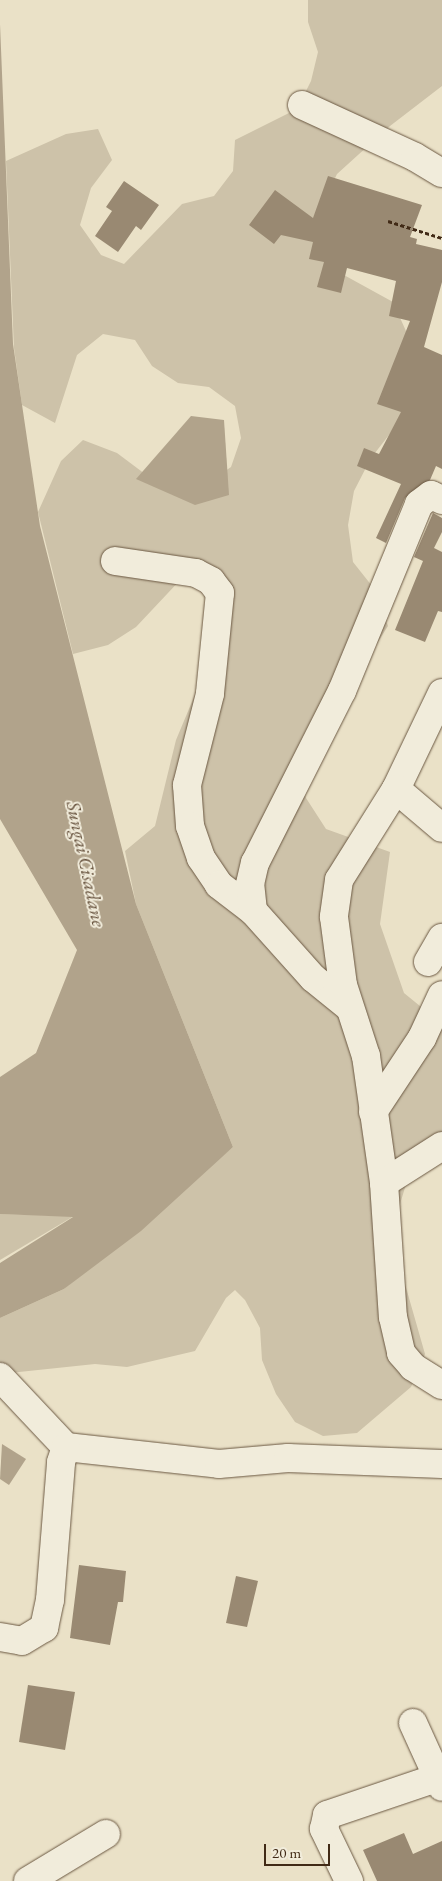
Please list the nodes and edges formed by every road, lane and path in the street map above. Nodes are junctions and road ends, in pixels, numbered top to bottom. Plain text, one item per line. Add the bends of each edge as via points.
1 (302, 105) dead end
2 (442, 172) edge
3 (388, 221) dead end
4 (442, 238) edge
5 (441, 498) edge
6 (115, 561) dead end
7 (442, 693) edge
8 (396, 789) junction
9 (442, 828) edge
10 (253, 911) junction
11 (442, 938) edge
12 (428, 962) dead end
13 (442, 995) edge
14 (349, 1008) junction
15 (373, 1112) junction
16 (442, 1146) edge
17 (384, 1182) junction
18 (0, 1377) edge
19 (442, 1386) edge
20 (66, 1447) junction
21 (442, 1464) edge
22 (0, 1637) edge
23 (413, 1723) dead end
24 (440, 1780) edge
25 (106, 1834) dead end
26 (28, 1881) edge
27 (349, 1881) edge

1 - 2 street via 415,156
3 - 4 path
5 - 10 street via 431,495 419,504 342,691 255,863 250,884
6 - 10 street via 196,573 211,580 220,593 210,694 187,785 190,826 201,858 220,885
7 - 8 street
8 - 9 street
8 - 14 street via 339,880 334,917
10 - 14 street via 313,978
11 - 12 street
13 - 15 street via 422,1038
14 - 15 street via 366,1056
15 - 17 street
16 - 17 street
17 - 19 street via 394,1317 400,1353 413,1367
18 - 20 street
20 - 21 street via 219,1464 288,1458
20 - 22 street via 61,1462 50,1600 44,1628 22,1641
23 - 24 street
24 - 27 street via 327,1815 324,1828
25 - 26 street

